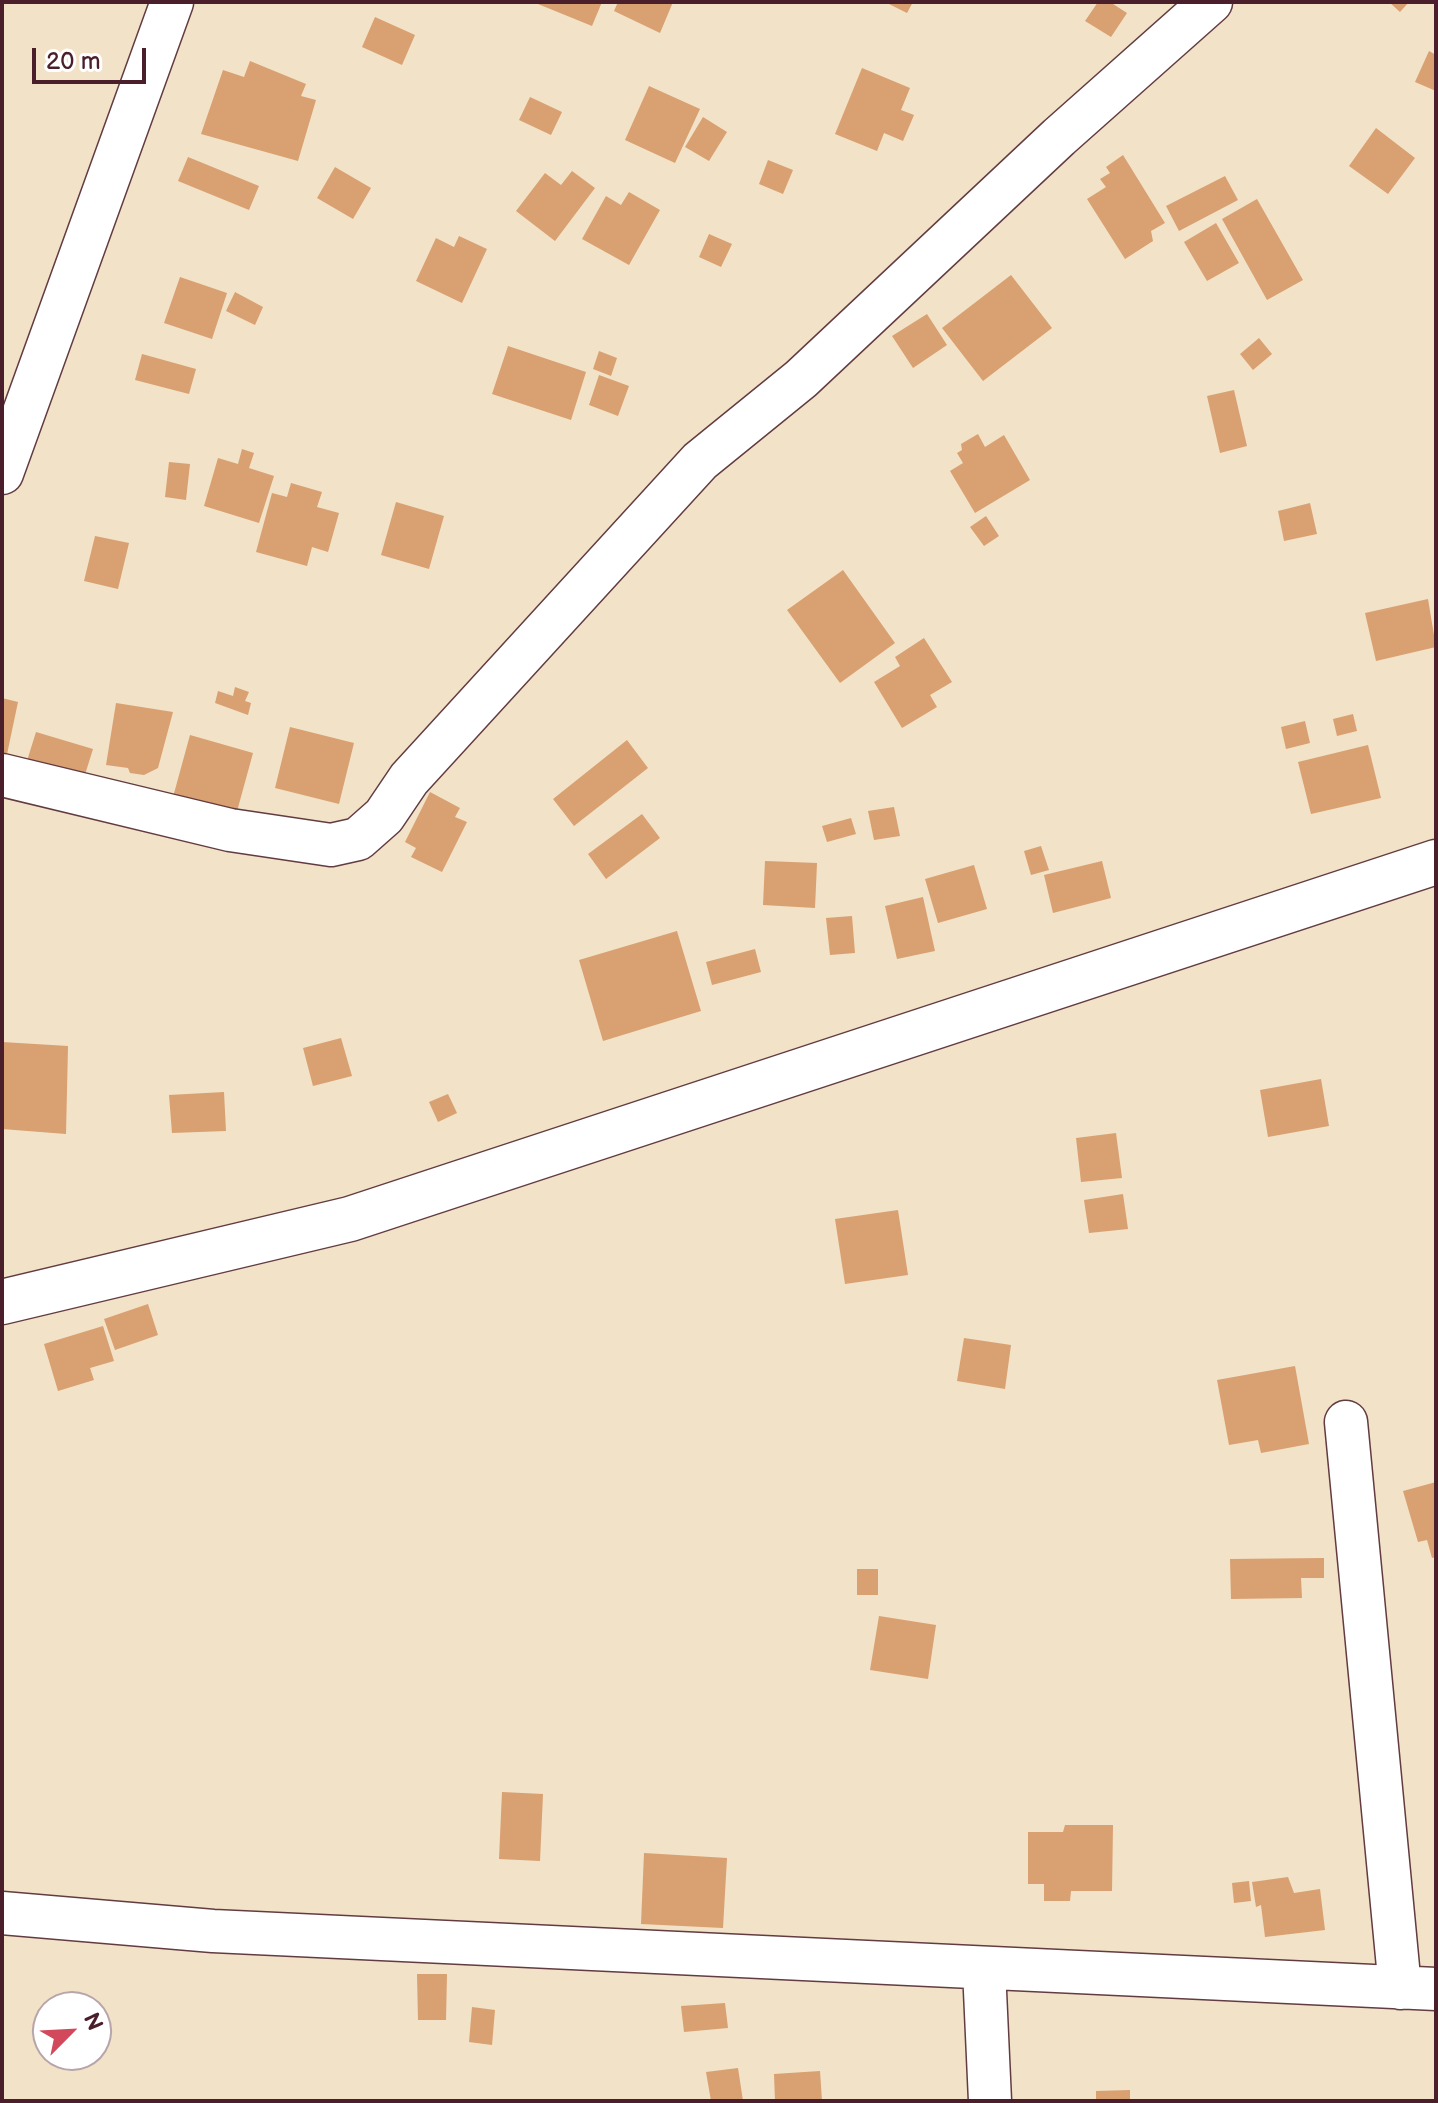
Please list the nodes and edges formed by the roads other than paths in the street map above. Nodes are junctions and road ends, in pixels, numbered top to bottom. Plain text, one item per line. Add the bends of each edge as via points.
1 (172, 2) edge
2 (1211, 2) edge
3 (2, 473) edge
4 (2, 775) edge
5 (1436, 862) edge
6 (2, 1302) edge
7 (1346, 1422) dead end
8 (2, 1913) edge
9 (984, 1969) junction
10 (1418, 1988) edge
11 (990, 2101) edge

1 - 3 street
2 - 4 street via 801,379 700,461 358,839 331,845 230,830
5 - 6 street via 350,1219
7 - 10 street
8 - 9 street via 213,1931
9 - 10 street
9 - 11 street

